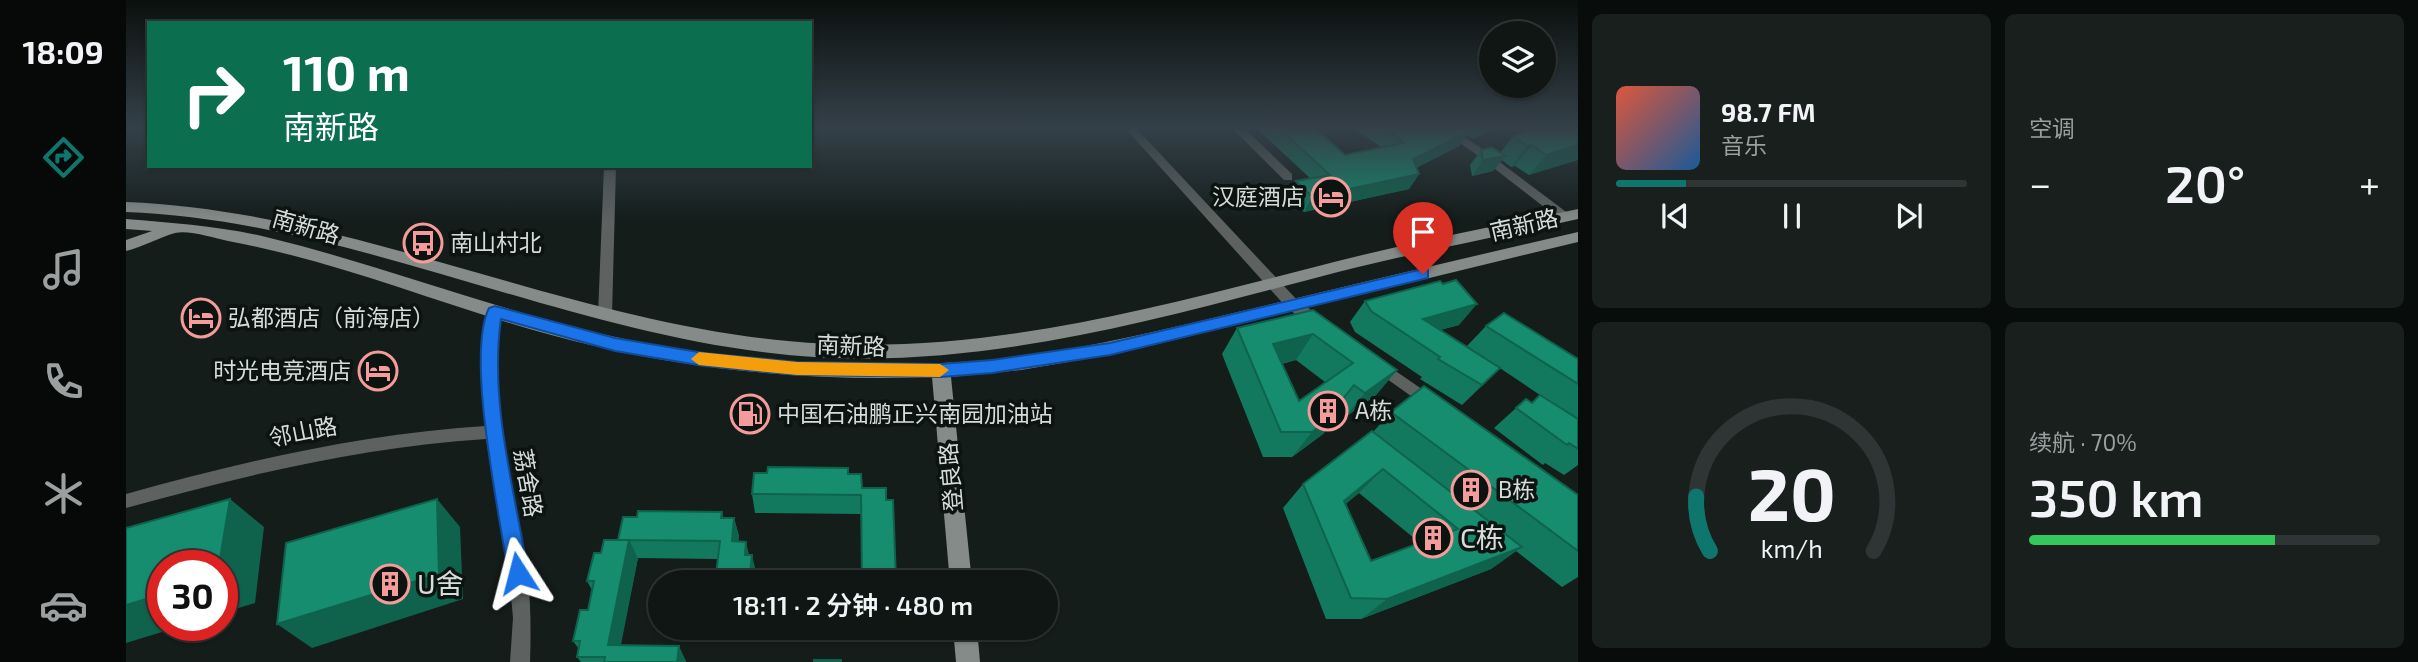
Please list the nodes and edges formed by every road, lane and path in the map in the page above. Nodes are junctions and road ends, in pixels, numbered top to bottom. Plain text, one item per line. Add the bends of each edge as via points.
1 (1158, 159) edge
2 (1269, 159) edge
3 (1490, 159) edge
4 (610, 168) edge
5 (1288, 177) dead end
6 (126, 207) edge
7 (1572, 215) edge
8 (126, 224) edge
9 (180, 227) junction
10 (304, 229) junction
11 (1578, 237) edge
12 (126, 246) edge
13 (287, 246) junction
14 (1273, 284) junction
15 (1293, 305) junction
16 (495, 312) junction
17 (605, 315) junction
18 (1328, 329) edge
19 (1362, 354) edge
20 (941, 370) junction
21 (1441, 411) edge
22 (494, 432) junction
23 (126, 501) edge
24 (960, 570) edge
25 (966, 640) edge
26 (520, 662) edge
27 (968, 662) edge

1 - 14 street
2 - 5 street
3 - 7 street
4 - 17 street
6 - 10 main road, 南新路 via 223,214
7 - 14 main road, 南新路
8 - 9 main road, 南新路
9 - 12 main road
9 - 13 main road, 南新路
10 - 13 main road
10 - 17 main road, 南新路
11 - 15 main road, 南新路
13 - 16 main road, 南新路
14 - 15 street
14 - 17 main road, 南新路 via 1103,328 975,348 909,352 789,348
15 - 18 street
15 - 20 main road, 南新路 via 1110,349
16 - 20 main road, 南新路 via 615,344 704,359 797,369
16 - 22 street, 荔舍路 via 489,351
19 - 21 street
20 - 24 main road, 登良路
22 - 23 street, 邻山路 via 416,437 322,451
22 - 26 street, 荔舍路 via 522,596
25 - 27 main road

